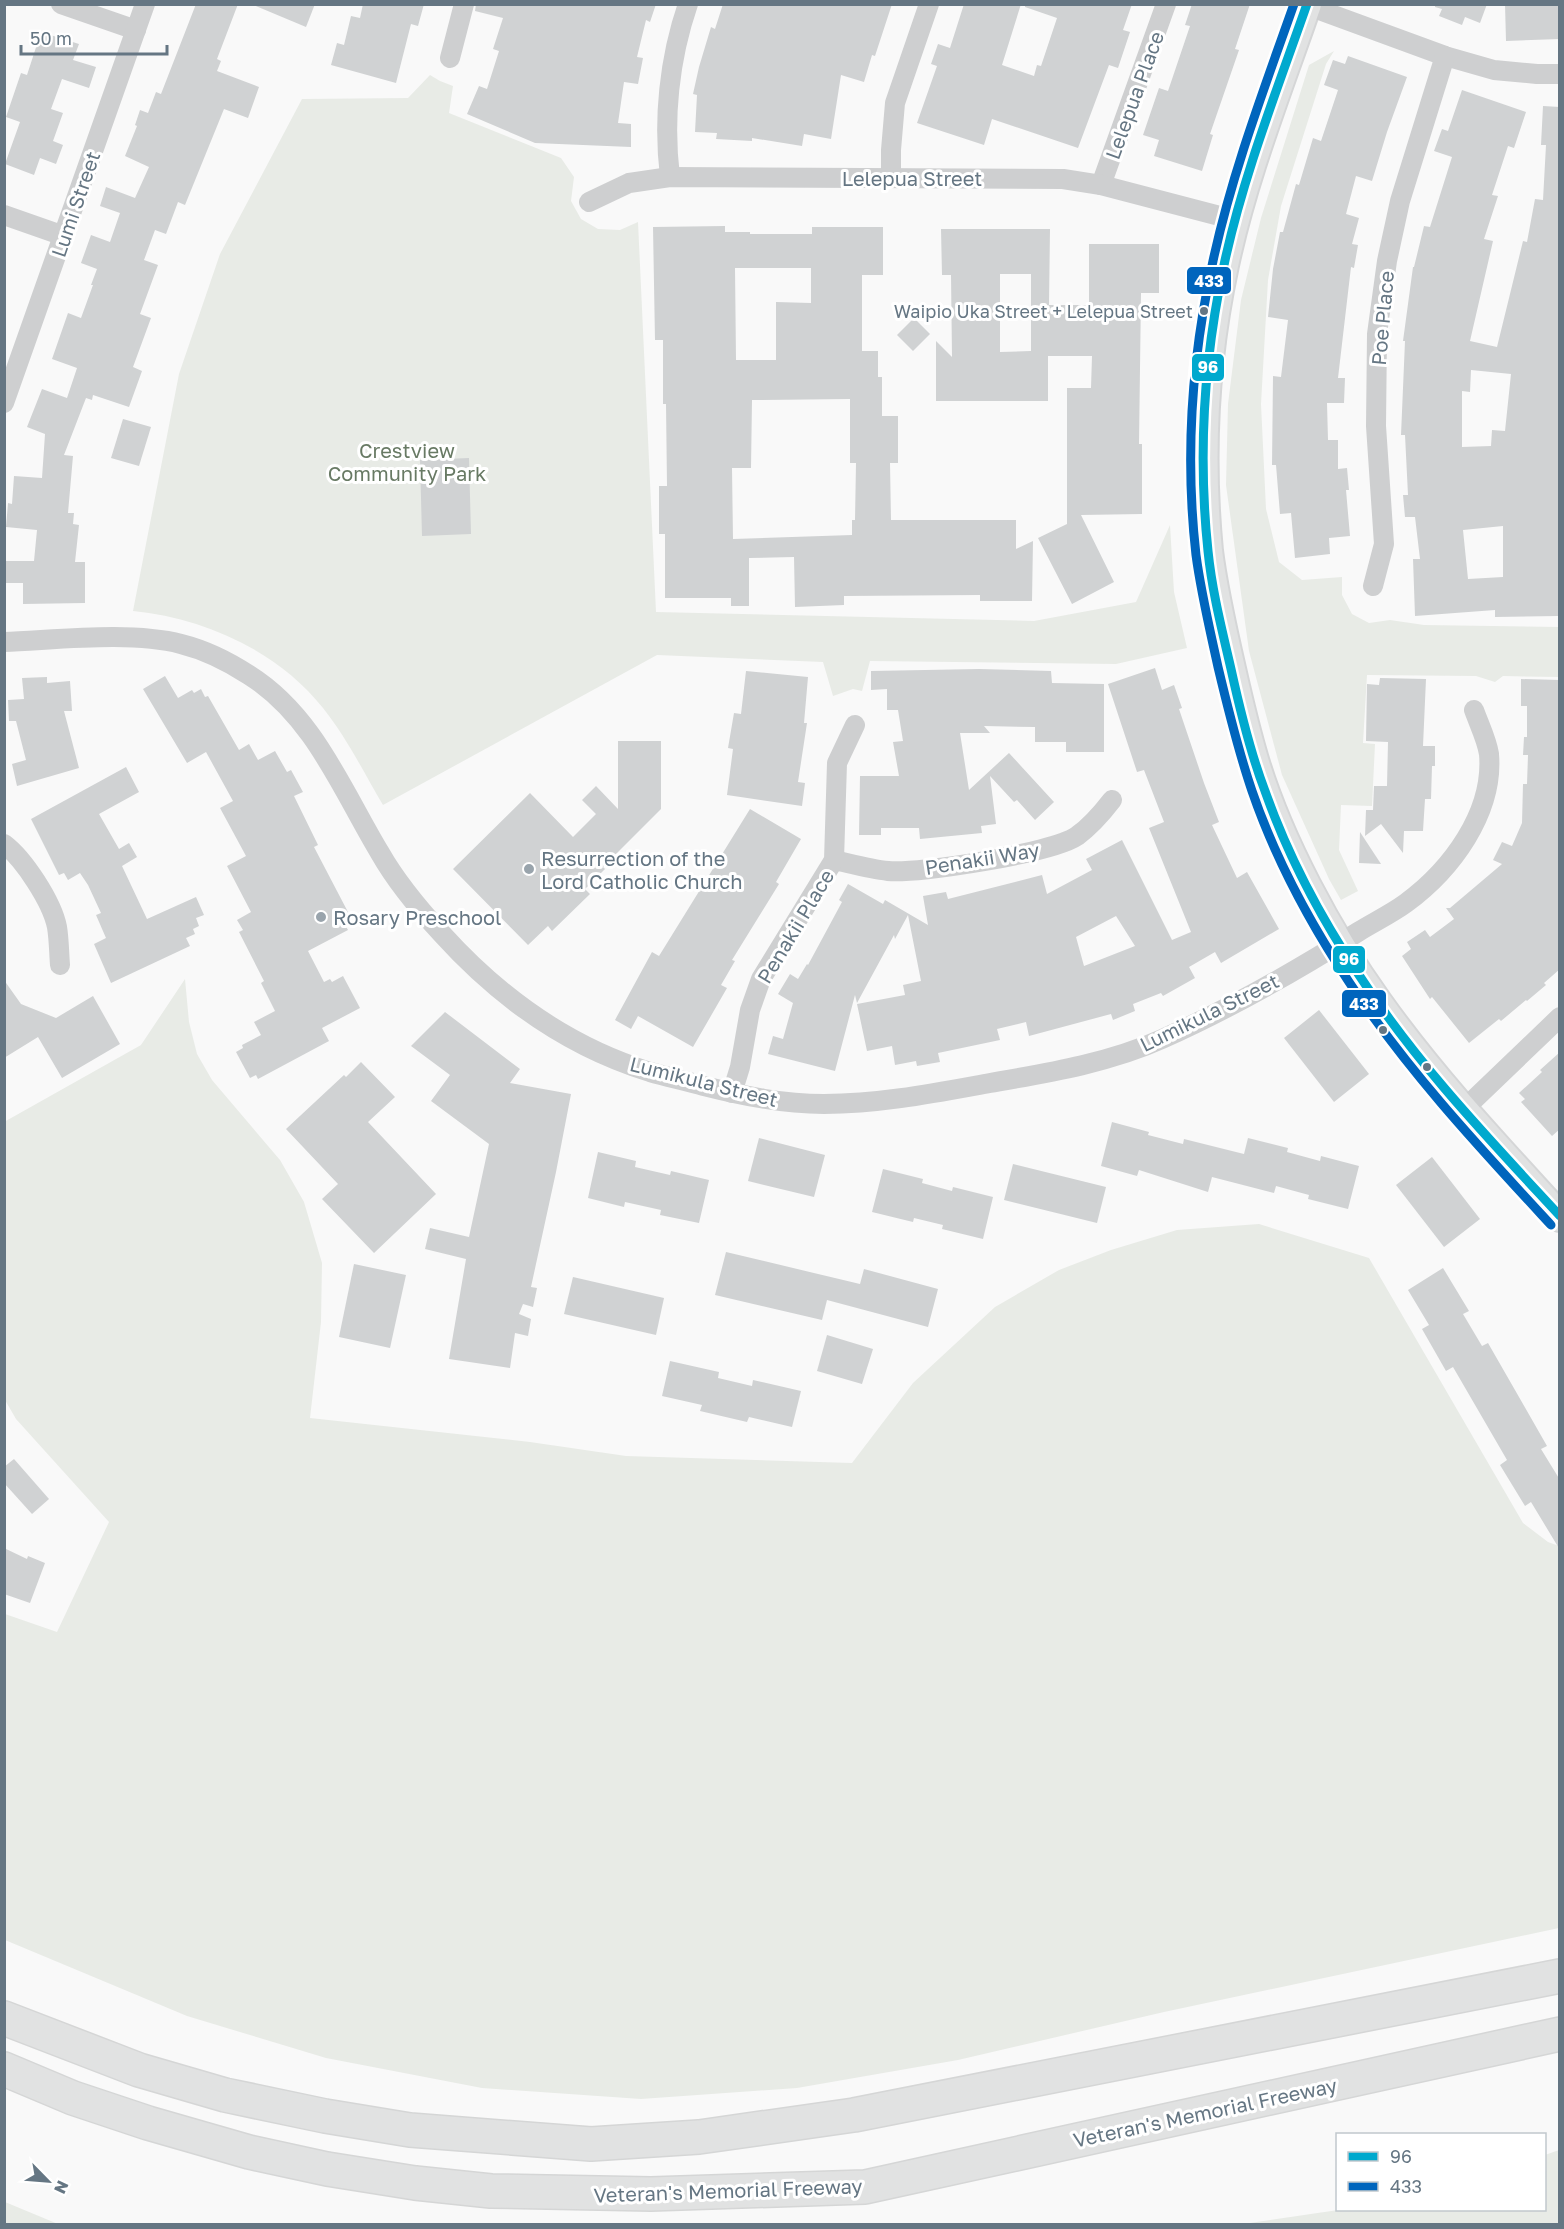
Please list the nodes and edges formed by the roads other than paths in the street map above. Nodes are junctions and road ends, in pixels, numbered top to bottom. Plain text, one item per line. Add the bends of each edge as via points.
1 (61, 4) edge
2 (145, 4) edge
3 (464, 4) edge
4 (688, 4) edge
5 (929, 4) edge
6 (1166, 4) edge
7 (1306, 5) edge
8 (136, 30) junction
9 (1445, 56) junction
10 (450, 58) dead end
11 (1560, 74) edge
12 (670, 177) junction
13 (891, 178) junction
14 (1101, 185) junction
15 (589, 202) dead end
16 (4, 215) edge
17 (1235, 220) junction
18 (64, 236) junction
19 (4, 403) edge
20 (1373, 586) dead end
21 (4, 642) edge
22 (1474, 710) dead end
23 (855, 725) dead end
24 (1112, 800) dead end
25 (4, 844) edge
26 (834, 860) junction
27 (1340, 944) junction
28 (60, 965) dead end
29 (1560, 1017) edge
30 (732, 1093) junction
31 (1463, 1110) junction
32 (1560, 1217) edge
33 (1560, 1976) edge
34 (4, 2018) edge
35 (1560, 2034) edge
36 (4, 2069) edge

1 - 8 street
2 - 8 street, Lumi Street
3 - 10 street
4 - 12 street via 669,85
5 - 13 street via 895,103
6 - 14 street, Lelepua Place
7 - 9 street
7 - 17 street
8 - 18 street, Lumi Street
9 - 11 street via 1494,70
9 - 20 street, Poe Place via 1400,201 1378,323 1376,426 1384,544
12 - 13 street, Lelepua Street
12 - 15 street, Lelepua Street via 629,183
13 - 14 street, Lelepua Street via 1063,179
14 - 17 street, Lelepua Street
16 - 18 street
17 - 27 street via 1214,322 1205,406 1203,451 1209,553 1219,615 1254,761 1270,806
18 - 19 street, Lumi Street
21 - 30 street, Lumikula Street via 150,639 213,655 249,675 278,696 306,727 408,896 445,938 509,997 575,1041 647,1071
22 - 27 street, Lumikula Street via 1489,750 1488,784 1477,818 1460,848 1432,881 1404,904
23 - 26 street, Penakii Place via 837,763
24 - 26 street, Penakii Way via 1076,837 1045,849 935,868 890,871
25 - 28 street via 36,879 57,925
26 - 30 street, Penakii Place via 761,980 750,1010
27 - 30 street, Lumikula Street via 1160,1040 1076,1066 857,1103 784,1102
27 - 31 street via 1377,1002
29 - 31 street
31 - 32 street
33 - 34 highway via 854,2115 699,2137 591,2144 410,2130 225,2096 139,2070
35 - 36 highway, Veteran's Memorial Freeway via 865,2187 651,2194 491,2191 327,2169 148,2123

